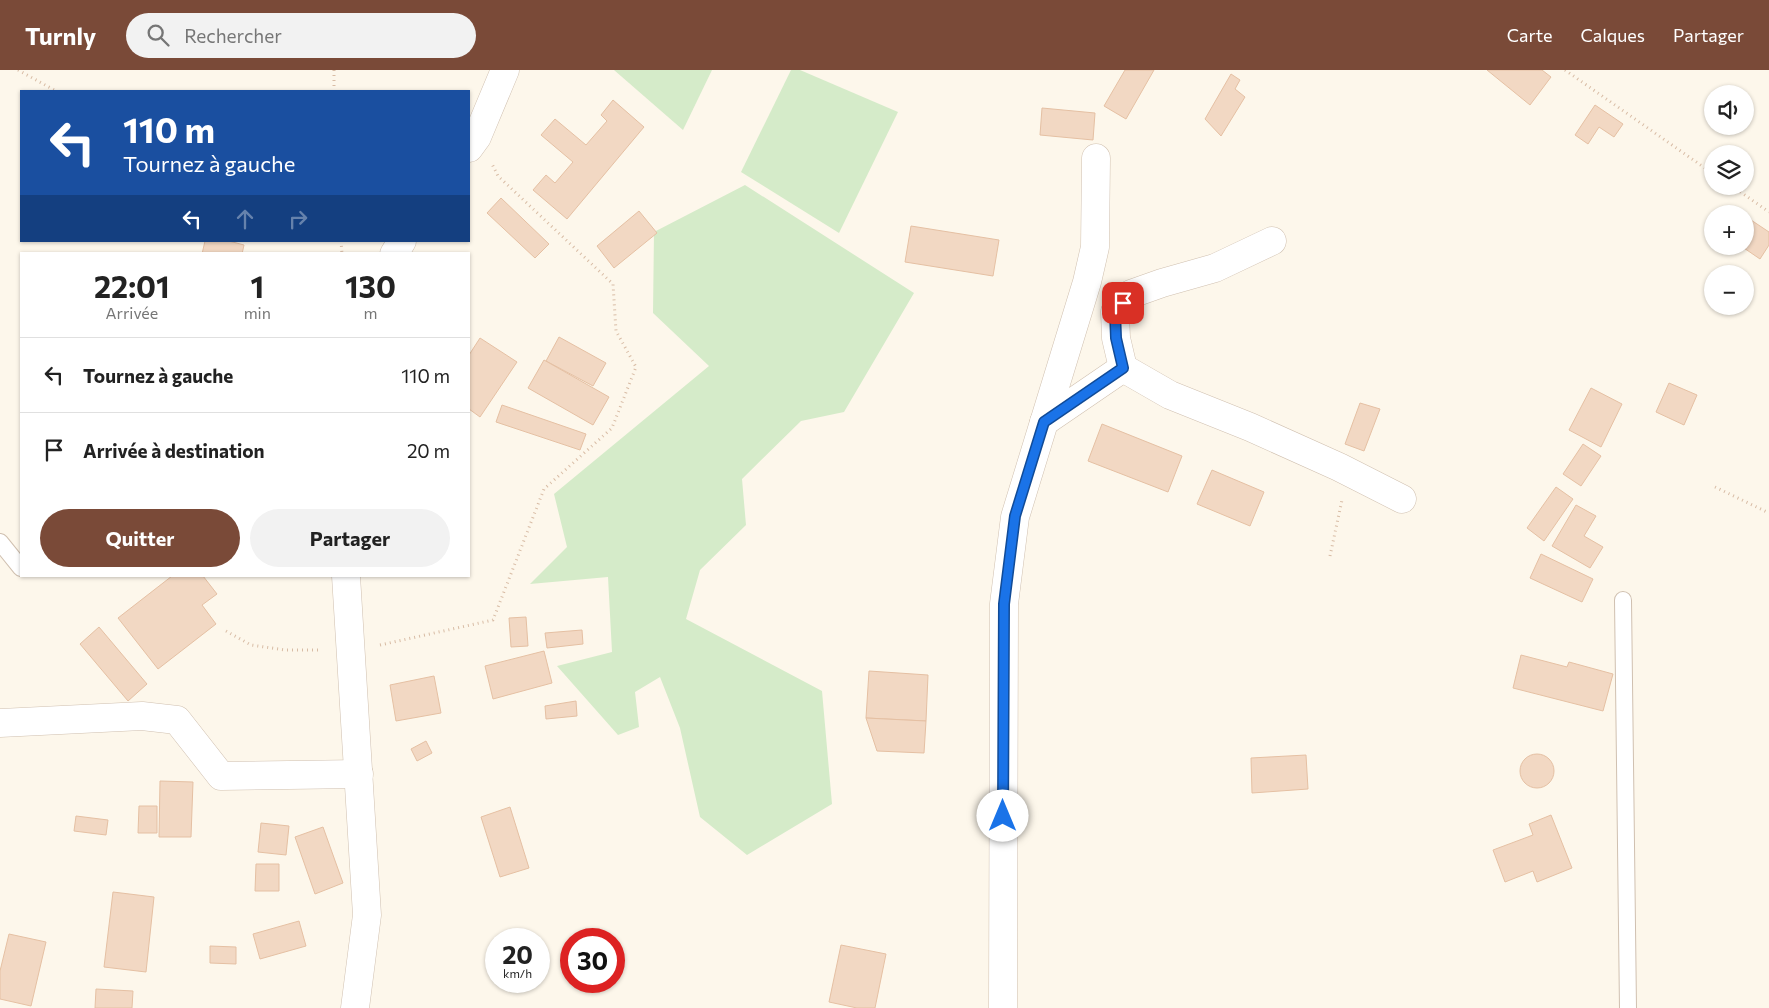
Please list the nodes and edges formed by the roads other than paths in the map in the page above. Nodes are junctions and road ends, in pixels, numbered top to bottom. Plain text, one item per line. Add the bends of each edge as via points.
1 (505, 70) edge
2 (473, 143) edge
3 (1096, 158) dead end
4 (1272, 240) dead end
5 (1123, 368) junction
6 (1044, 422) junction
7 (1402, 499) dead end
8 (0, 542) edge
9 (20, 567) edge
10 (346, 577) edge
11 (1623, 600) dead end
12 (0, 723) edge
13 (359, 774) junction
14 (355, 1008) edge
15 (1003, 1008) edge
16 (1628, 1008) edge

1 - 2 street
3 - 6 street via 1096,247
4 - 5 street via 1215,268 1131,294 1115,312 1116,338
5 - 6 street
5 - 7 street via 1170,395 1250,427
6 - 15 street via 1015,516 1004,604
8 - 9 lane
10 - 13 street
11 - 16 lane
12 - 13 street via 142,716 177,720 221,776
13 - 14 street via 367,915

